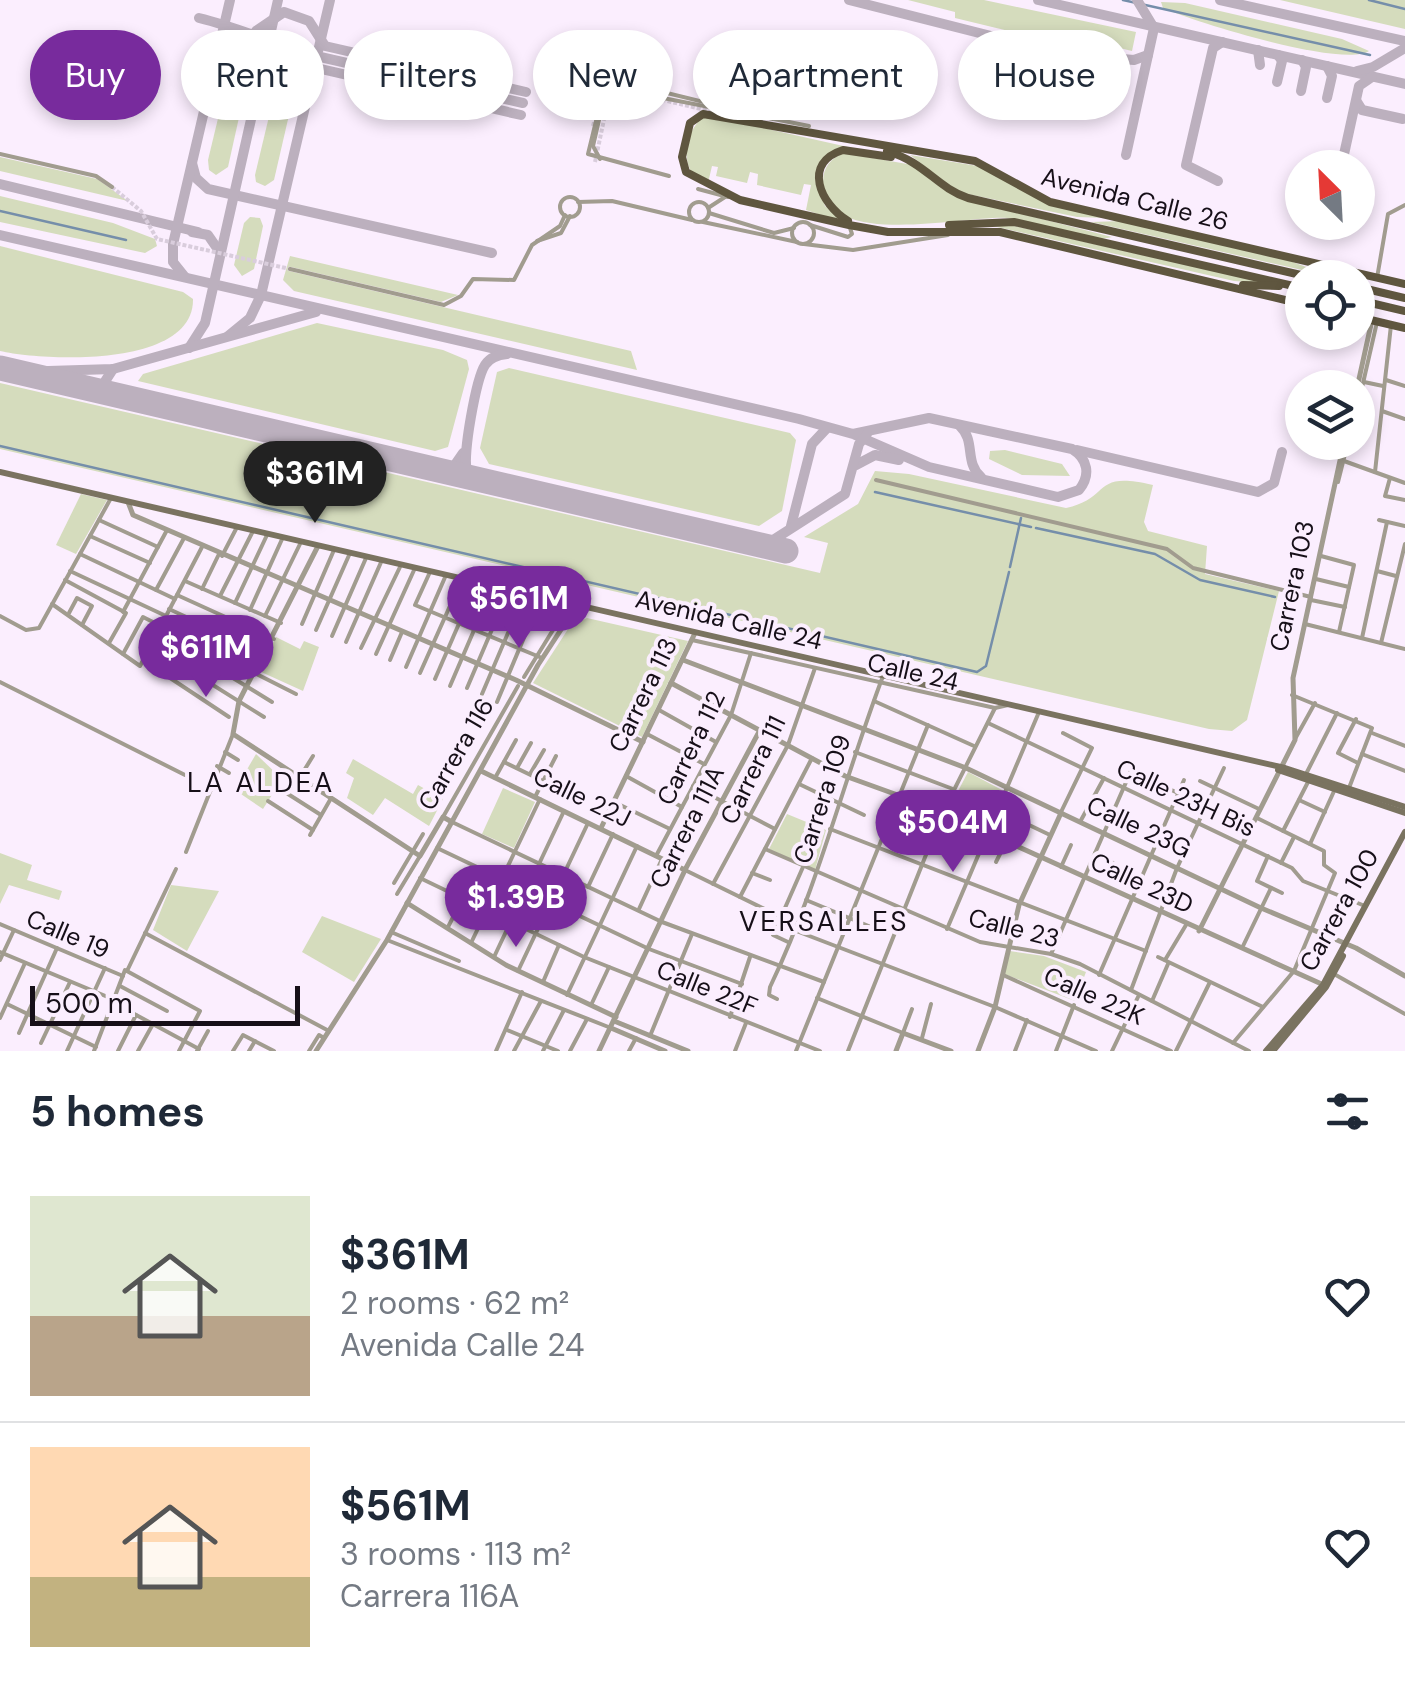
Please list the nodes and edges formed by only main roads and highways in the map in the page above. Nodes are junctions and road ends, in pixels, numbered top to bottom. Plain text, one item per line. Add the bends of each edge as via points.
1 (861, 143) junction
2 (928, 170) junction
3 (1062, 218) junction
4 (1123, 219) junction
5 (1100, 227) junction
6 (868, 229) junction
7 (900, 231) junction
8 (1086, 239) junction
9 (1040, 241) junction
10 (1214, 254) junction
11 (1297, 260) edge
12 (1184, 262) junction
13 (1285, 271) edge
14 (1375, 278) edge
15 (1229, 283) junction
16 (1405, 284) edge
17 (1285, 285) edge
18 (1285, 288) edge
19 (1375, 292) edge
20 (1282, 298) junction
21 (1405, 298) edge
22 (1285, 299) edge
23 (1375, 304) edge
24 (1405, 311) edge
25 (1375, 321) edge
26 (1405, 328) edge
27 (0, 472) edge
28 (1307, 778) junction
29 (1348, 790) junction
30 (1405, 810) edge
31 (1405, 832) edge
32 (1405, 841) edge
33 (1347, 944) junction
34 (1324, 986) junction
35 (1266, 1051) edge
36 (1274, 1051) edge

1 - 2 main road, Avenida Calle 26
1 - 4 main road, Avenida Calle 26 via 980,163 1042,199
1 - 6 main road, Avenida Calle 26 via 697,115 688,131 684,170 740,200
2 - 3 main road, Avenida Calle 26 via 962,196
2 - 6 main road via 857,150 826,158 818,178 824,200 842,218
3 - 4 main road
3 - 5 main road, Avenida Calle 26
4 - 11 main road, Avenida Calle 26
5 - 8 main road via 1114,240
5 - 10 main road, Avenida Calle 26
6 - 7 main road, Avenida Calle 26
7 - 8 main road, Avenida Calle 26 via 1003,220
7 - 9 main road, Avenida Calle 26 via 982,229
8 - 12 main road, Avenida Calle 26
9 - 15 main road, Avenida Calle 26
9 - 20 main road, Avenida Calle 26
10 - 12 main road via 1170,249
10 - 13 main road, Avenida Calle 26
12 - 17 main road, Avenida Calle 26
14 - 16 main road, Avenida Calle 26
15 - 18 main road
15 - 20 main road, Avenida Calle 26
19 - 21 main road
20 - 22 main road, Avenida Calle 26
23 - 24 main road
25 - 26 main road
27 - 28 main road, Avenida Calle 24
28 - 29 main road, Avenida Calle 24
28 - 29 main road, Avenida Calle 24
29 - 30 main road, Avenida Calle 24
31 - 33 main road, Carrera 100
32 - 33 main road, Carrera 100
33 - 34 main road, Carrera 100
33 - 34 main road, Carrera 100
34 - 35 main road, Carrera 100
34 - 36 main road, Carrera 100

